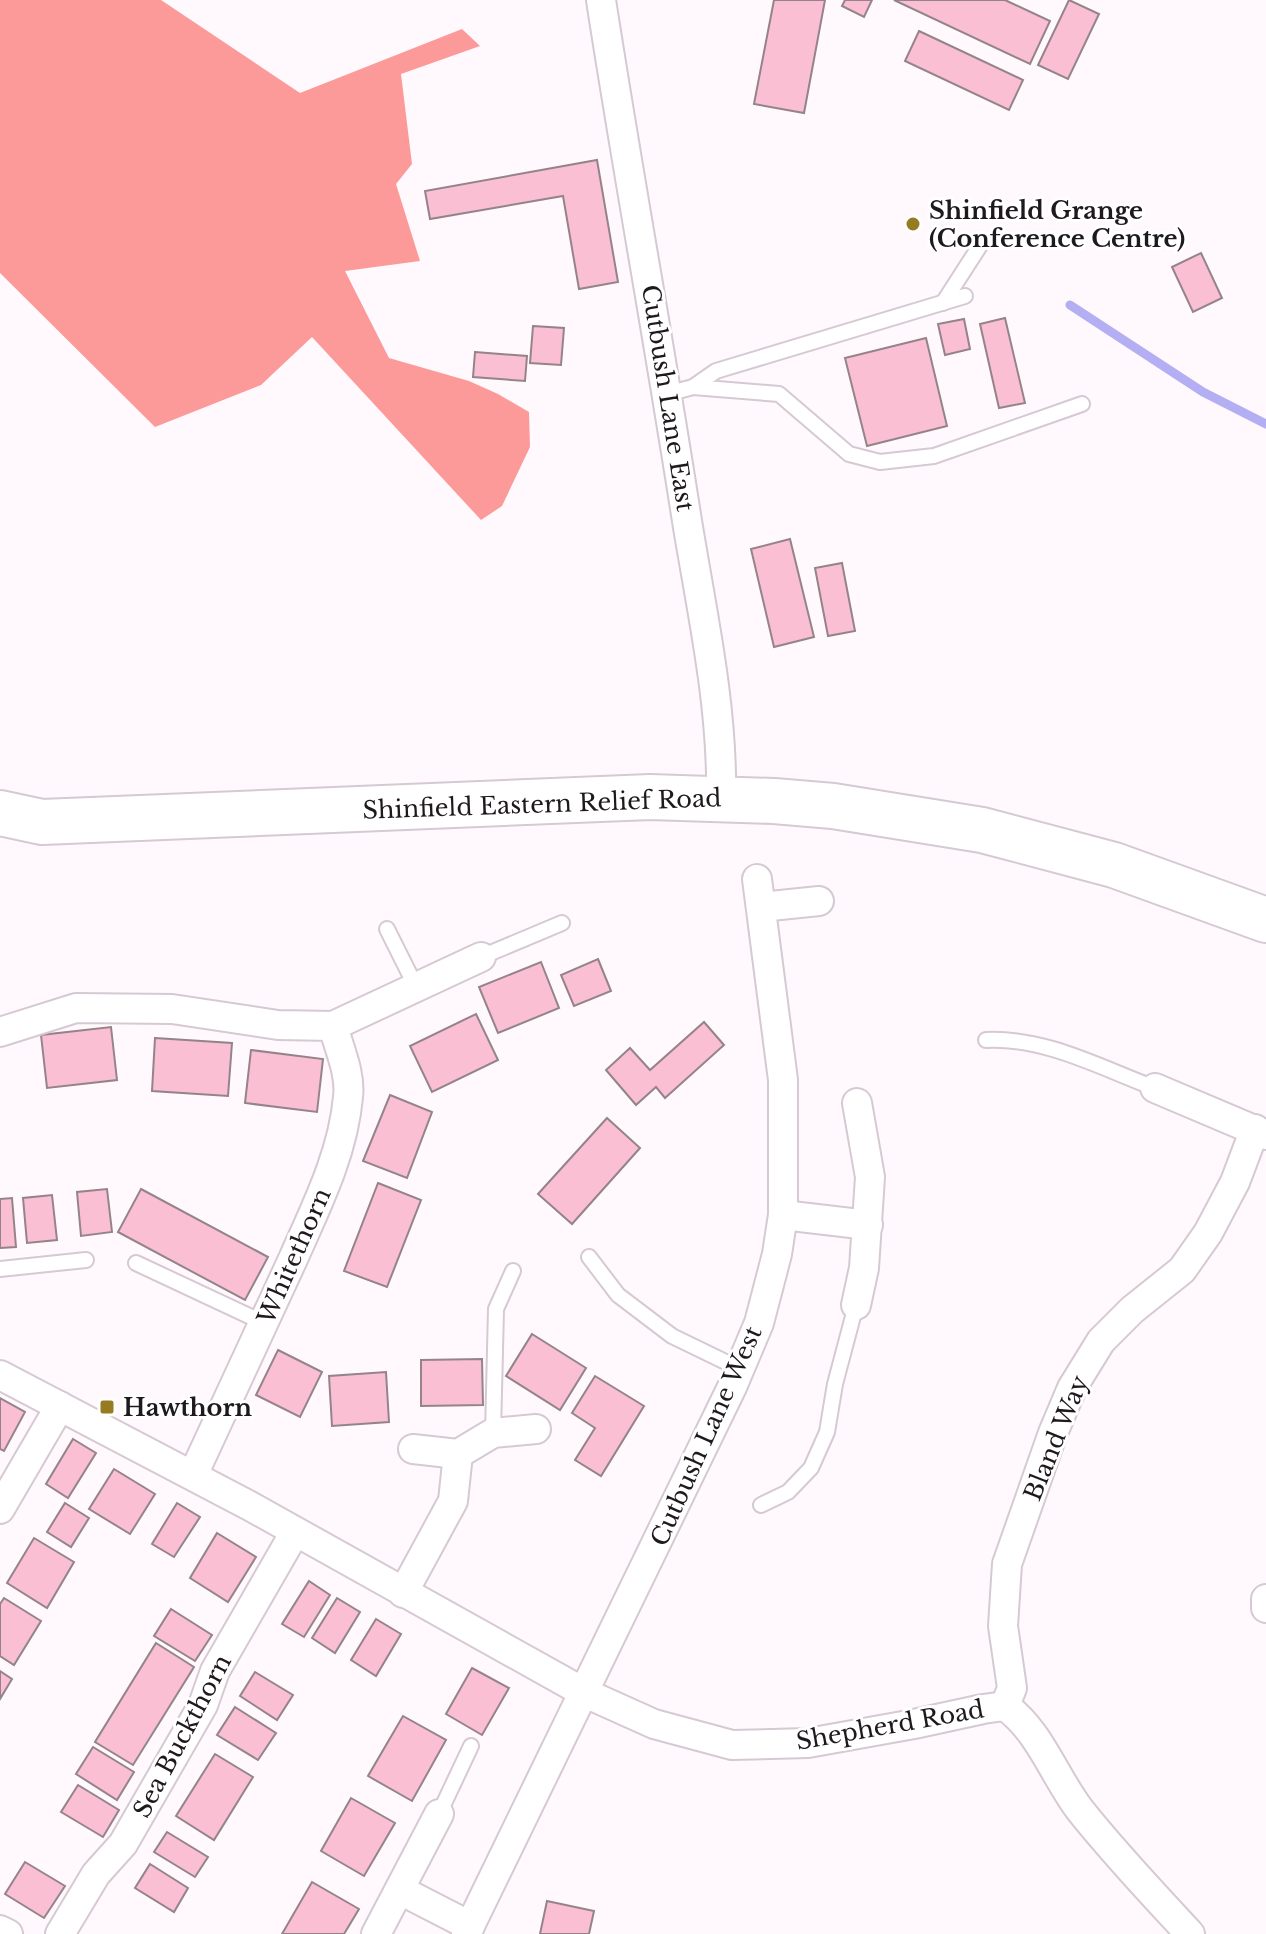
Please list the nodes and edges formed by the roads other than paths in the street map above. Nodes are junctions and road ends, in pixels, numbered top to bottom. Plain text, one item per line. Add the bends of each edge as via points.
1 (601, 0) edge
2 (981, 244) dead end
3 (965, 296) dead end
4 (943, 303) junction
5 (680, 391) junction
6 (1082, 404) dead end
7 (721, 798) junction
8 (0, 813) edge
9 (42, 822) junction
10 (0, 840) edge
11 (757, 879) dead end
12 (819, 901) dead end
13 (761, 907) junction
14 (1266, 920) edge
15 (562, 923) dead end
16 (387, 929) dead end
17 (481, 957) joint
18 (416, 987) junction
19 (333, 1026) junction
20 (0, 1032) edge
21 (986, 1040) dead end
22 (1155, 1088) joint
23 (857, 1103) dead end
24 (1261, 1132) edge
25 (783, 1215) junction
26 (868, 1225) junction
27 (589, 1257) dead end
28 (86, 1260) dead end
29 (136, 1263) dead end
30 (0, 1269) edge
31 (513, 1271) dead end
32 (856, 1305) joint
33 (264, 1323) junction
34 (740, 1369) junction
35 (0, 1375) edge
36 (60, 1406) junction
37 (536, 1429) dead end
38 (493, 1433) junction
39 (413, 1449) dead end
40 (458, 1454) junction
41 (193, 1475) junction
42 (761, 1505) dead end
43 (0, 1509) edge
44 (295, 1532) junction
45 (403, 1593) junction
46 (1266, 1599) edge
47 (1266, 1608) edge
48 (585, 1693) junction
49 (1005, 1706) junction
50 (471, 1746) dead end
51 (439, 1814) joint
52 (400, 1890) junction
53 (0, 1930) edge
54 (468, 1930) edge
55 (8, 1934) edge
56 (60, 1934) edge
57 (376, 1934) edge
58 (1190, 1934) edge

1 - 5 street, Cutbush Lane East
2 - 4 lane
3 - 4 lane
4 - 5 lane via 716,371
5 - 6 lane via 779,394 849,454 880,462 934,456
5 - 7 street, Cutbush Lane East via 717,706
7 - 9 main road, Shinfield Eastern Relief Road
7 - 14 main road, Shinfield Eastern Relief Road via 833,806 982,830 1114,865
8 - 9 main road, Shinfield Eastern Relief Road
9 - 10 main road, Shinfield Eastern Relief Road
11 - 13 street, Cutbush Lane West
12 - 13 street
13 - 25 street, Cutbush Lane West via 783,1080
15 - 17 lane
16 - 18 lane
17 - 18 street
18 - 19 street
19 - 20 street via 278,1025 172,1009 76,1008
19 - 33 street, Whitethorn via 349,1095 338,1148
21 - 22 lane via 1045,1046
22 - 24 street, Bland Way
23 - 26 street via 870,1177
24 - 49 street, Bland Way via 1200,1246 1182,1270 1101,1341 1072,1388 1007,1564 1003,1626 1012,1688
25 - 26 street
25 - 34 street, Cutbush Lane West via 759,1323
26 - 32 street
27 - 34 lane via 618,1295 672,1336
28 - 30 lane
29 - 33 lane
31 - 38 lane via 496,1309
32 - 42 lane via 827,1432 811,1468 788,1492
33 - 41 street, Whitethorn
34 - 48 street, Cutbush Lane West
35 - 36 street
36 - 41 street
36 - 43 street
37 - 38 street
38 - 40 street
39 - 40 street
40 - 45 street via 453,1501
41 - 44 street
44 - 45 street
44 - 56 street, Sea Buckthorn via 123,1844 96,1874
45 - 48 street
46 - 47 street
48 - 49 street, Shepherd Road via 654,1724 732,1745 808,1743
48 - 54 street, Cutbush Lane West
49 - 58 street, Shepherd Road via 1030,1730 1079,1808
50 - 51 lane
51 - 52 street
52 - 54 street, Cutbush Lane West
52 - 57 street
53 - 55 street

